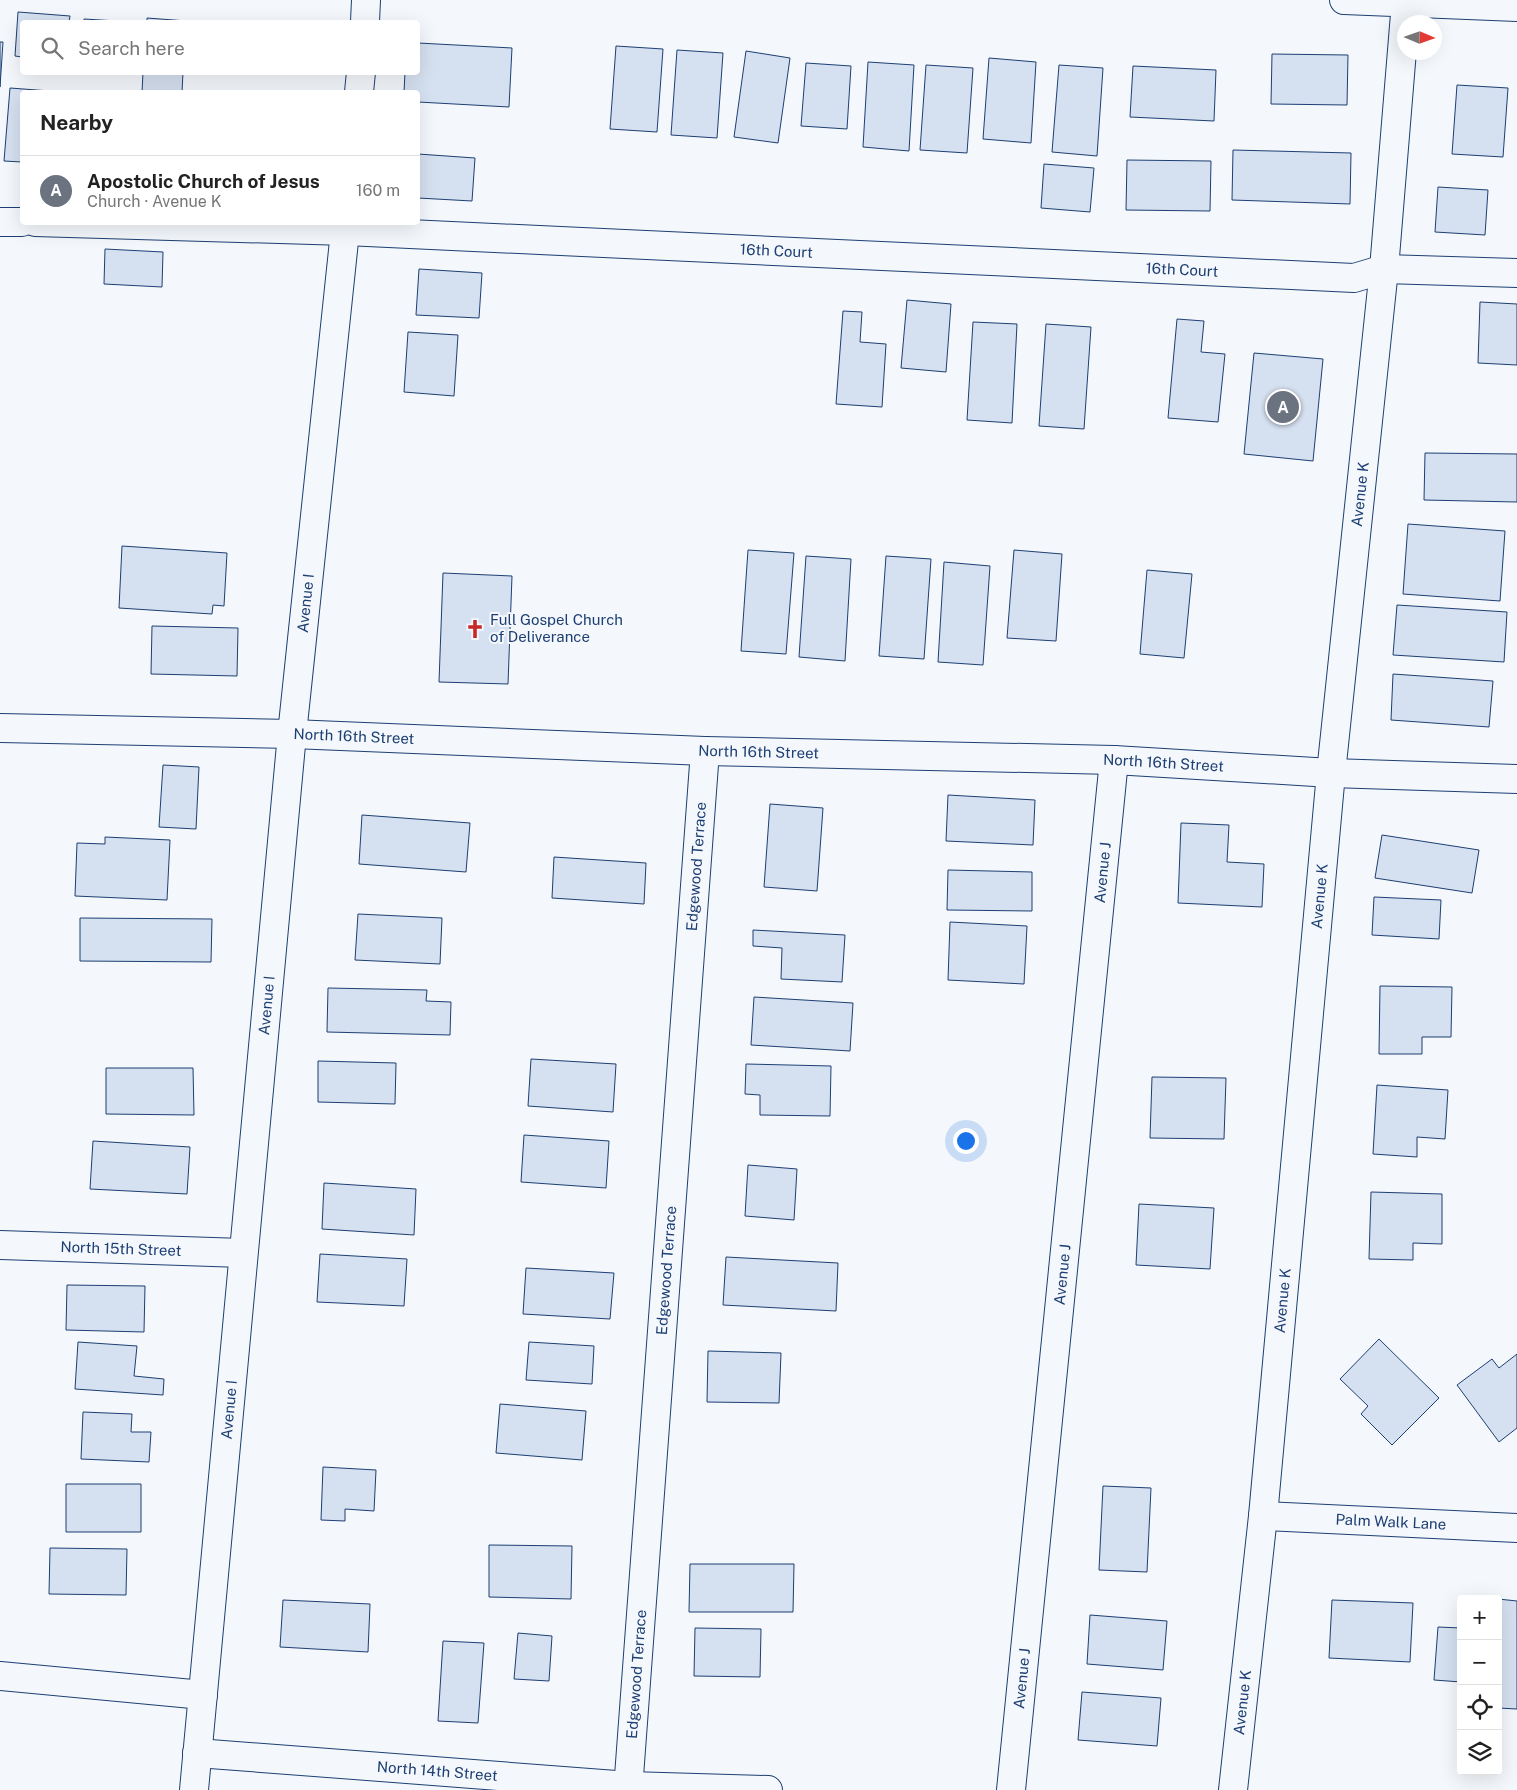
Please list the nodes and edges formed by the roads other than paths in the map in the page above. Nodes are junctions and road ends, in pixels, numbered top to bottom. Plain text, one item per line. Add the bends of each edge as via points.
1 (366, 0) edge
2 (1344, 0) edge
3 (1406, 2) junction
4 (1517, 7) edge
5 (365, 20) edge
6 (361, 75) edge
7 (359, 90) edge
8 (0, 222) edge
9 (20, 222) edge
10 (222, 225) edge
11 (346, 227) edge
12 (1384, 269) junction
13 (1517, 273) edge
14 (0, 728) edge
15 (292, 734) junction
16 (705, 751) junction
17 (1114, 760) junction
18 (1331, 773) junction
19 (1517, 779) edge
20 (0, 1245) edge
21 (243, 1253) junction
22 (1263, 1516) junction
23 (1517, 1528) edge
24 (0, 1676) edge
25 (203, 1695) junction
26 (198, 1753) junction
27 (629, 1788) edge
28 (194, 1790) edge
29 (768, 1790) edge
30 (1011, 1790) edge
31 (1233, 1790) edge

1 - 5 street
2 - 3 street
3 - 4 street
3 - 12 street, Avenue K
6 - 7 street
8 - 9 street
10 - 11 street, 16th Court
11 - 12 street, 16th Court via 1354,278
11 - 15 street, Avenue I
12 - 13 street, 16th Court
12 - 18 street, Avenue K
14 - 15 street, North 16th Street
15 - 16 street, North 16th Street
15 - 21 street, Avenue I
16 - 17 street, North 16th Street
16 - 27 street, Edgewood Terrace
17 - 18 street, North 16th Street
17 - 30 street, Avenue J
18 - 19 street, North 16th Street
18 - 22 street, Avenue K
20 - 21 street, North 15th Street
21 - 25 street, Avenue I
22 - 23 street, Palm Walk Lane
22 - 31 street, Avenue K
24 - 25 street
25 - 26 street, Avenue I
26 - 27 street, North 14th Street
26 - 28 street, Avenue I
27 - 29 street, North 14th Street

